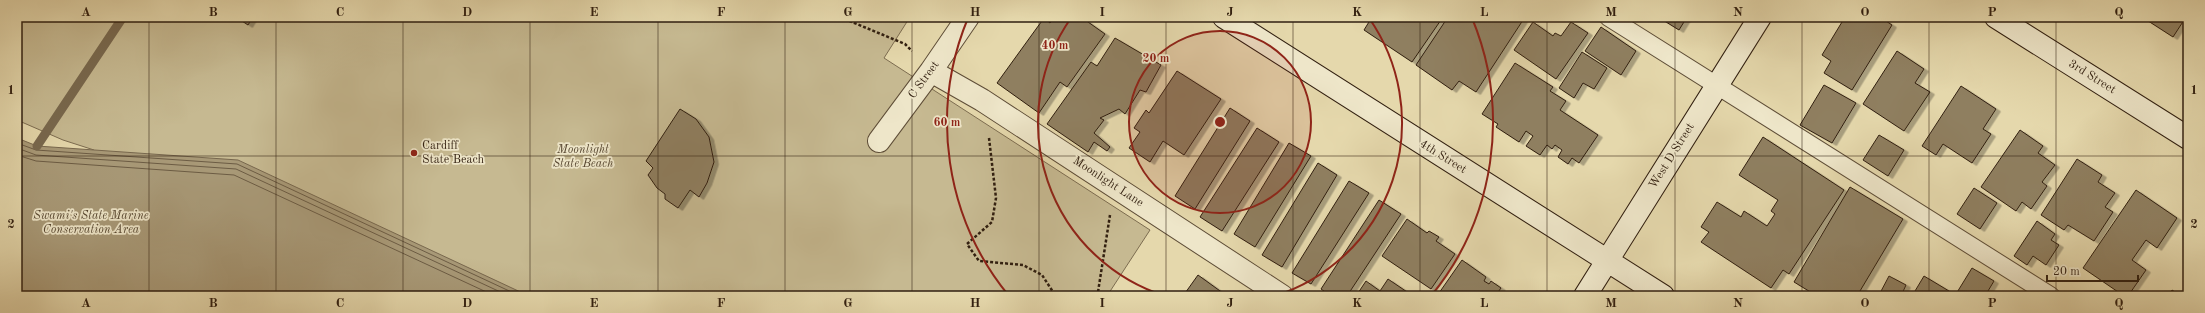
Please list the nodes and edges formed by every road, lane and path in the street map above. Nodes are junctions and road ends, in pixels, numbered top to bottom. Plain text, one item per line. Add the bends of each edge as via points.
1 (840, 17) edge
2 (968, 17) edge
3 (1224, 17) edge
4 (1608, 17) edge
5 (1760, 17) edge
6 (1996, 17) edge
7 (931, 71) junction
8 (1716, 86) junction
9 (982, 100) junction
10 (2188, 138) edge
11 (879, 141) dead end
12 (1115, 187) junction
13 (1607, 261) junction
14 (1058, 296) edge
15 (1089, 296) edge
16 (1282, 296) edge
17 (1585, 296) edge
18 (1663, 296) edge
19 (2051, 296) edge

1 - 7 path via 905,44
2 - 7 street, C Street
3 - 13 street, 4th Street
4 - 8 lane
5 - 8 street, West D Street
6 - 10 street, 3rd Street
7 - 9 street, Moonlight Lane
7 - 11 street, C Street
8 - 13 street, West D Street
8 - 19 lane
9 - 12 street, Moonlight Lane
9 - 14 path via 996,198 992,222 967,244 980,261 1023,265 1042,275
12 - 15 path via 1098,292
12 - 16 street, Moonlight Lane
13 - 17 street, West D Street
13 - 18 street, 4th Street

